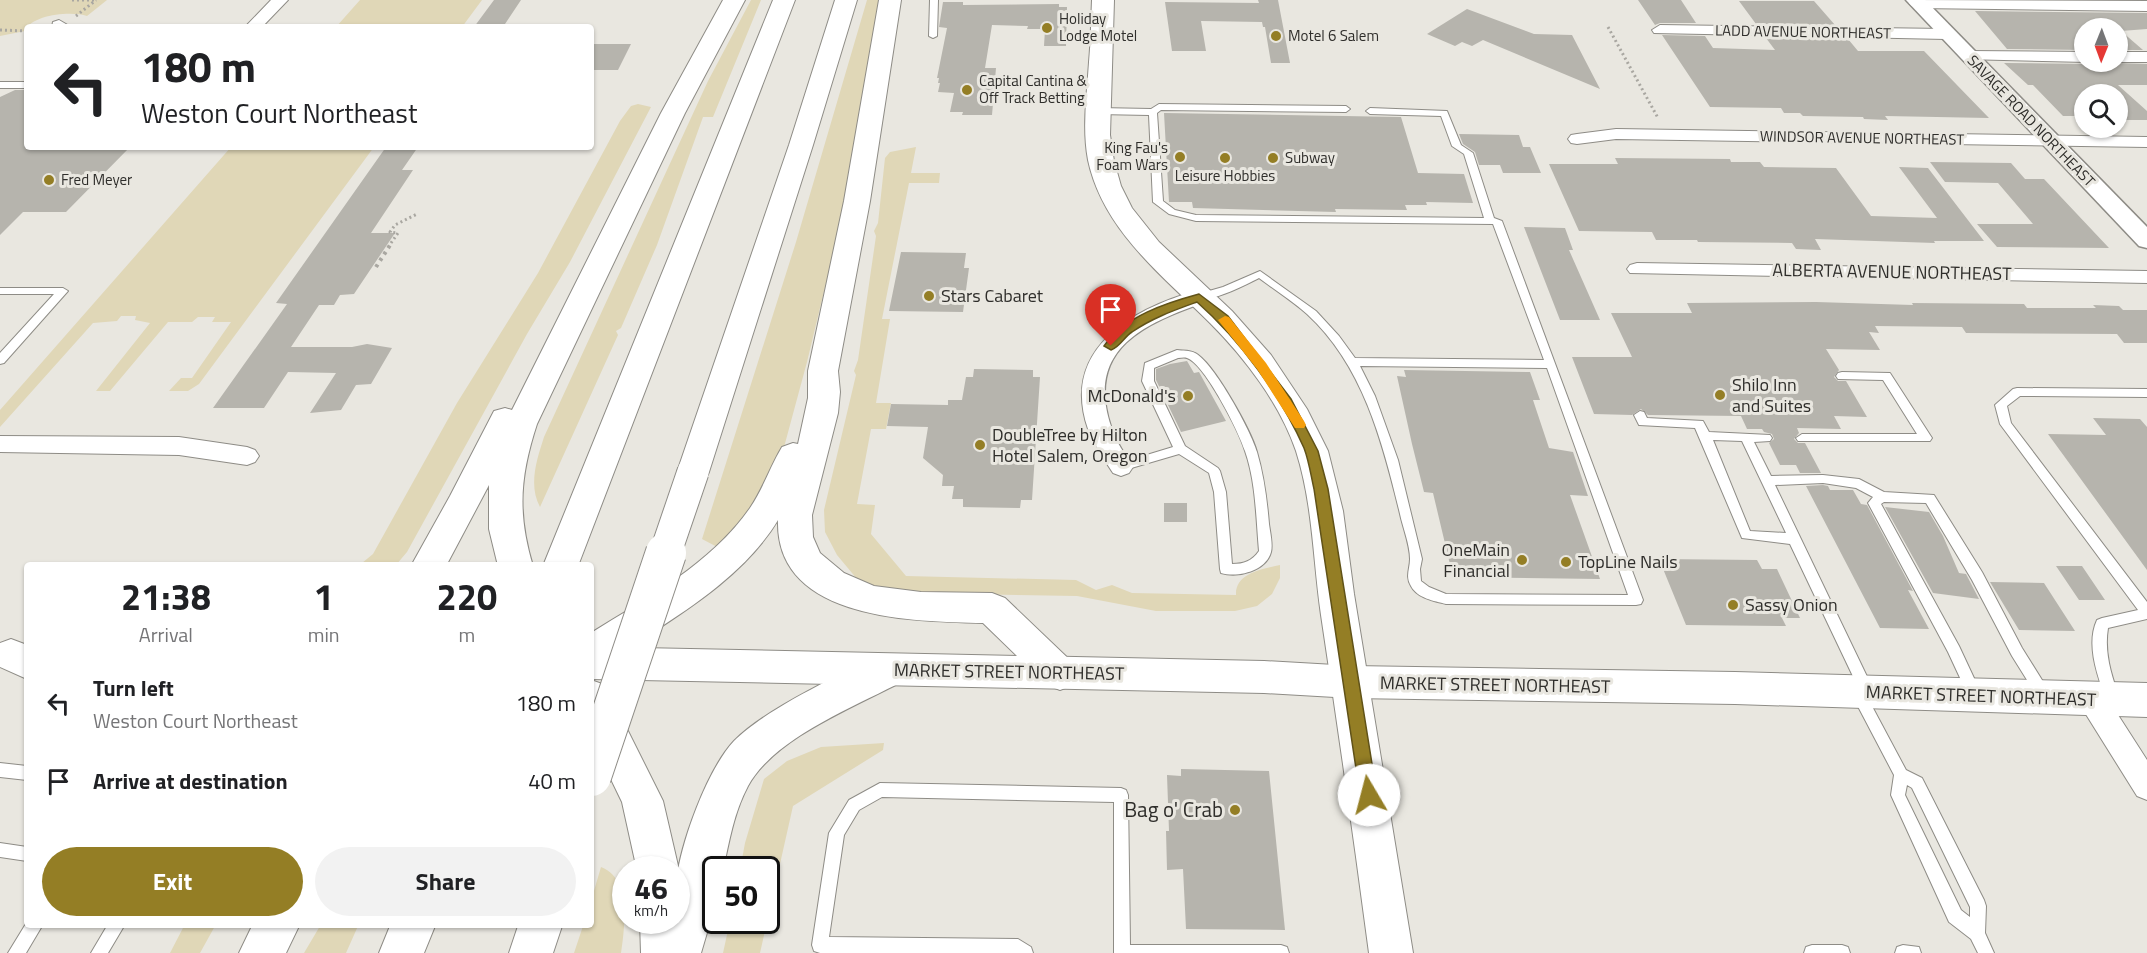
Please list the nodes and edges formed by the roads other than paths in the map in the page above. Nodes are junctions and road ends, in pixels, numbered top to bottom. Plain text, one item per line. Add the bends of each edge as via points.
1 (280, 0) edge
2 (734, 0) edge
3 (784, 0) edge
4 (846, 0) edge
5 (890, 0) edge
6 (934, 0) edge
7 (1103, 0) edge
8 (1916, 2) edge
9 (2147, 6) edge
10 (256, 24) edge
11 (1660, 30) dead end
12 (1946, 34) junction
13 (933, 36) dead end
14 (1969, 56) junction
15 (2074, 57) edge
16 (2128, 57) edge
17 (2147, 57) edge
18 (0, 85) edge
19 (24, 85) edge
20 (1346, 109) dead end
21 (1098, 111) junction
22 (1370, 111) dead end
23 (1153, 112) junction
24 (1577, 139) dead end
25 (2050, 141) junction
26 (2147, 142) edge
27 (1490, 221) junction
28 (2147, 241) edge
29 (1637, 269) dead end
30 (2147, 277) edge
31 (0, 291) edge
32 (1199, 297) junction
33 (555, 353) junction
34 (0, 360) edge
35 (1353, 362) junction
36 (1551, 364) junction
37 (823, 371) junction
38 (1842, 376) dead end
39 (2147, 393) edge
40 (1640, 415) dead end
41 (1705, 436) junction
42 (1746, 437) junction
43 (1766, 438) dead end
44 (1802, 438) dead end
45 (0, 444) edge
46 (1180, 449) junction
47 (247, 456) dead end
48 (1121, 467) joint
49 (1767, 482) junction
50 (1882, 497) junction
51 (1794, 538) junction
52 (430, 562) edge
53 (515, 562) edge
54 (562, 562) edge
55 (2147, 613) edge
56 (594, 650) edge
57 (594, 663) edge
58 (890, 670) junction
59 (1060, 674) junction
60 (1352, 682) junction
61 (1863, 692) junction
62 (1976, 696) junction
63 (2046, 698) junction
64 (2117, 700) edge
65 (594, 703) edge
66 (594, 767) edge
67 (0, 770) edge
68 (24, 773) edge
69 (1901, 775) junction
70 (2147, 786) edge
71 (0, 850) edge
72 (24, 854) edge
73 (655, 856) edge
74 (33, 928) edge
75 (115, 928) edge
76 (266, 928) edge
77 (276, 928) edge
78 (412, 928) edge
79 (539, 928) edge
80 (1977, 933) junction
81 (662, 934) edge
82 (16, 953) edge
83 (99, 953) edge
84 (260, 953) edge
85 (402, 953) edge
86 (531, 953) edge
87 (663, 953) edge
88 (679, 953) edge
89 (1025, 953) edge
90 (1122, 953) edge
91 (1281, 953) edge
92 (1391, 953) edge
93 (1812, 953) edge
94 (1842, 953) edge
95 (1903, 953) edge
96 (1913, 953) edge
97 (1986, 953) edge

1 - 10 street
2 - 33 main road via 691,77
3 - 54 main road
4 - 66 main road, bridge
5 - 37 main road via 857,201
6 - 13 lane
7 - 21 main road
8 - 9 street
8 - 12 street, SAVAGE ROAD NORTHEAST
11 - 12 street, LADD AVENUE NORTHEAST
12 - 14 street, SAVAGE ROAD NORTHEAST
14 - 15 street
14 - 25 street, SAVAGE ROAD NORTHEAST
16 - 17 street
18 - 19 lane
20 - 23 lane via 1160,106
21 - 23 lane
21 - 32 main road via 1100,160 1113,197 1135,234
22 - 27 lane via 1444,112 1457,146 1468,153
23 - 27 lane via 1158,202 1172,212 1196,218
24 - 25 street, WINDSOR AVENUE NORTHEAST via 1617,134
25 - 26 street, WINDSOR AVENUE NORTHEAST
25 - 28 street, SAVAGE ROAD NORTHEAST
27 - 36 lane via 1497,221
29 - 30 street, ALBERTA AVENUE NORTHEAST
31 - 34 lane via 63,291
32 - 35 lane via 1227,290 1260,274 1312,313
32 - 48 street via 1126,330 1105,354 1095,390 1096,410 1099,426
32 - 60 main road via 1262,366 1287,402 1311,451 1321,489
33 - 52 main road via 508,413
33 - 53 main road via 521,424 506,473 503,517
35 - 36 lane
35 - 36 lane via 1392,455 1416,559 1415,583 1426,593 1446,599 1636,600
37 - 56 main road via 809,401 783,483 757,525 723,561 678,596
37 - 59 main road via 824,398 795,514 795,540 808,564 844,592 873,601 992,608
38 - 44 lane via 1886,376 1926,438
39 - 55 lane via 2017,392 2001,405 2006,424
40 - 41 lane via 1643,422 1699,424
41 - 42 lane
41 - 51 lane via 1746,535
42 - 43 lane
42 - 49 lane
45 - 47 street via 179,446
46 - 46 lane via 1214,471 1220,492 1226,569 1243,569 1259,561 1265,551 1260,492 1251,450 1221,388 1191,355 1177,354 1149,366 1148,381
46 - 48 lane
49 - 50 lane via 1823,479 1859,484
49 - 51 lane
50 - 62 lane via 1874,503
50 - 63 lane via 1930,498
51 - 61 lane
55 - 64 lane via 2102,624 2098,642 2101,666
57 - 58 main road, MARKET STREET NORTHEAST
58 - 59 main road, MARKET STREET NORTHEAST
58 - 88 main road via 773,734 736,768 716,815
59 - 60 main road, MARKET STREET NORTHEAST
60 - 61 main road, MARKET STREET NORTHEAST
60 - 92 main road
61 - 62 main road, MARKET STREET NORTHEAST
61 - 69 lane
62 - 63 main road, MARKET STREET NORTHEAST
63 - 64 main road, MARKET STREET NORTHEAST
64 - 70 street
65 - 73 main road via 642,801
67 - 68 lane
69 - 80 lane via 1898,795 1954,916
69 - 80 lane via 1917,783 1978,906
71 - 72 lane
74 - 82 lane
75 - 83 lane
76 - 84 main road
77 - 84 main road
78 - 85 main road
79 - 86 main road
80 - 97 lane
81 - 87 main road
89 - 90 lane via 1018,947 820,945 837,833 854,806 880,790 1121,795
90 - 91 lane
93 - 94 lane
95 - 96 lane

